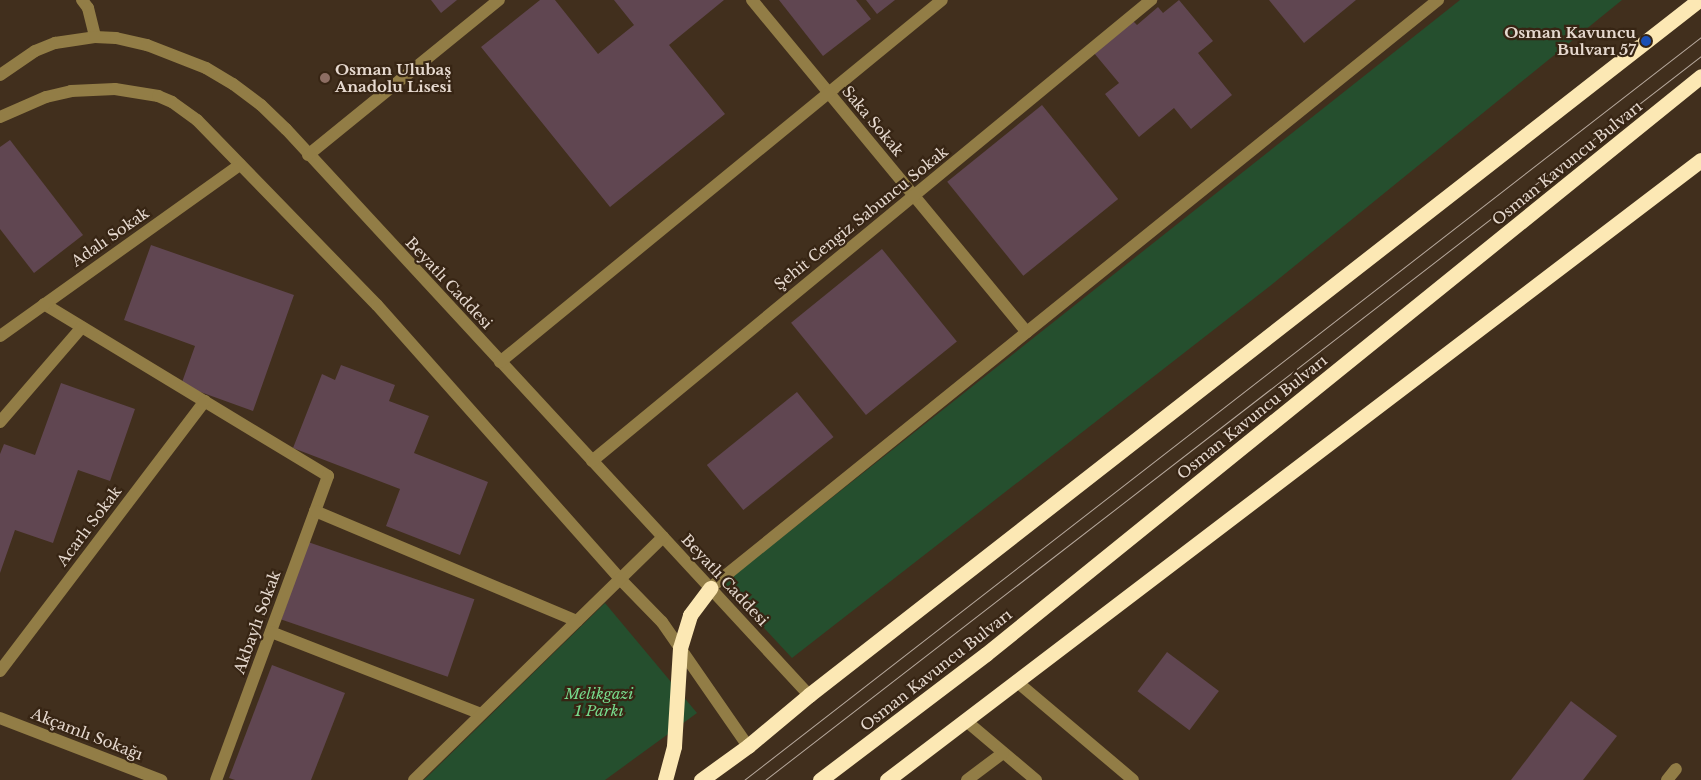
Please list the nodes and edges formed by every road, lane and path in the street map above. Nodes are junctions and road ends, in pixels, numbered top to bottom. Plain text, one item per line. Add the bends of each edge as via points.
1 (499, 0) edge
2 (752, 0) edge
3 (942, 0) edge
4 (1151, 0) edge
5 (1438, 0) edge
6 (1699, 0) edge
7 (89, 3) edge
8 (95, 37) junction
9 (0, 75) edge
10 (1701, 76) edge
11 (829, 93) junction
12 (0, 117) edge
13 (308, 155) junction
14 (1701, 160) edge
15 (240, 165) junction
16 (914, 196) junction
17 (44, 304) junction
18 (82, 327) junction
19 (1027, 332) junction
20 (0, 336) edge
21 (500, 362) junction
22 (204, 401) junction
23 (0, 422) edge
24 (592, 461) junction
25 (315, 511) junction
26 (662, 538) junction
27 (620, 578) junction
28 (710, 588) junction
29 (577, 620) junction
30 (271, 632) junction
31 (680, 648) junction
32 (0, 671) edge
33 (1016, 681) junction
34 (809, 695) junction
35 (481, 714) junction
36 (0, 718) edge
37 (965, 720) junction
38 (748, 746) junction
39 (1003, 753) junction
40 (1676, 769) dead end
41 (161, 780) edge
42 (216, 780) edge
43 (414, 780) edge
44 (665, 780) edge
45 (701, 780) edge
46 (820, 780) edge
47 (887, 780) edge
48 (967, 780) edge
49 (1036, 780) edge
50 (1133, 780) edge
51 (1666, 780) edge

1 - 13 street
2 - 11 street, Saka Sokak
3 - 11 street
4 - 16 street, Şehit Cengiz Sabuncu Sokak
5 - 19 street
6 - 34 highway
7 - 8 street
8 - 9 street, Beyatlı Caddesi via 74,39 35,51
8 - 13 street, Beyatlı Caddesi via 147,45 206,68 261,105
10 - 46 highway, Osman Kavuncu Bulvarı via 986,654
11 - 16 street, Saka Sokak
11 - 21 street
12 - 15 street via 46,97 71,91 115,89 147,93 172,102 185,111
13 - 21 street, Beyatlı Caddesi
14 - 33 highway
15 - 17 street, Adalı Sokak
15 - 27 street via 377,304
16 - 19 street, Saka Sokak
16 - 24 street, Şehit Cengiz Sabuncu Sokak
17 - 18 street
17 - 20 street, Adalı Sokak
18 - 22 street
18 - 23 street
19 - 28 street
21 - 24 street, Beyatlı Caddesi
22 - 25 street, Akbaylı Sokak via 328,476
22 - 32 street, Acarlı Sokak
24 - 26 street, Beyatlı Caddesi
25 - 29 street
25 - 30 street, Akbaylı Sokak
26 - 27 street
26 - 28 street, Beyatlı Caddesi
27 - 29 street
27 - 31 street via 662,622
28 - 31 highway via 690,615
28 - 34 street, Beyatlı Caddesi
29 - 35 street
30 - 35 street
30 - 42 street, Akbaylı Sokak
31 - 38 street
31 - 44 highway via 674,746
33 - 37 highway
33 - 50 street
34 - 38 highway
35 - 43 street
36 - 41 street, Akçamlı Sokağı
37 - 39 street
37 - 47 highway
38 - 45 highway
39 - 48 street
39 - 49 street
40 - 51 street

